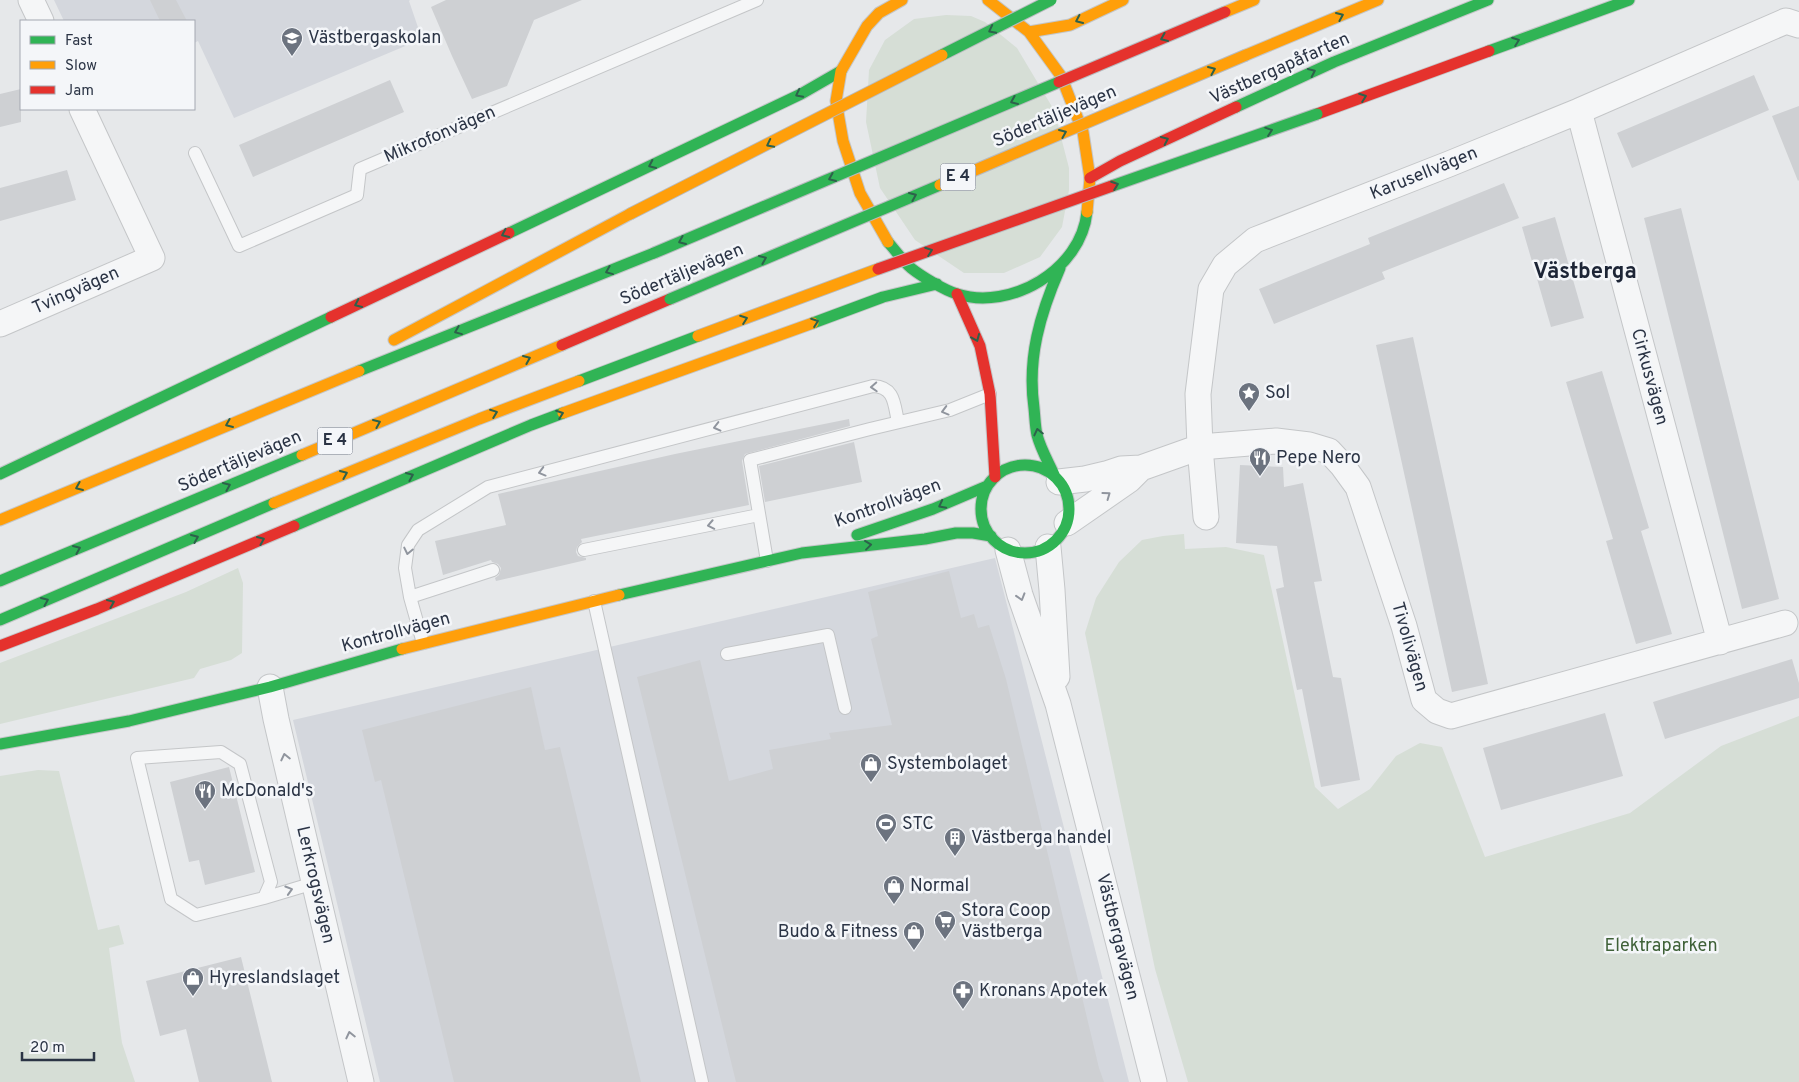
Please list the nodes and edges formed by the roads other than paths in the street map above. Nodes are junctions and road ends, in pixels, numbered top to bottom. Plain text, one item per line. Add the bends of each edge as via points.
1 (31, 0) edge
2 (758, 0) edge
3 (877, 0) edge
4 (902, 0) edge
5 (988, 0) edge
6 (1051, 0) edge
7 (1123, 0) edge
8 (1254, 0) edge
9 (1378, 0) edge
10 (1488, 0) edge
11 (1629, 0) edge
12 (879, 13) junction
13 (41, 20) edge
14 (1799, 25) edge
15 (1029, 32) junction
16 (841, 70) junction
17 (82, 110) edge
18 (1578, 111) junction
19 (195, 153) dead end
20 (1090, 178) junction
21 (1060, 266) junction
22 (937, 284) junction
23 (957, 294) junction
24 (0, 324) edge
25 (387, 344) dead end
26 (360, 358) dead end
27 (990, 394) junction
28 (274, 404) junction
29 (898, 422) junction
30 (1200, 447) junction
31 (1141, 468) junction
32 (0, 474) edge
33 (995, 477) junction
34 (1057, 480) junction
35 (986, 486) junction
36 (759, 515) junction
37 (1206, 517) dead end
38 (0, 520) edge
39 (1067, 523) junction
40 (1000, 543) junction
41 (1048, 547) junction
42 (584, 550) dead end
43 (802, 554) junction
44 (766, 562) junction
45 (494, 570) dead end
46 (0, 581) edge
47 (410, 597) junction
48 (594, 601) junction
49 (0, 620) edge
50 (1785, 623) dead end
51 (1720, 642) junction
52 (423, 643) junction
53 (0, 646) edge
54 (727, 654) dead end
55 (270, 687) junction
56 (1058, 704) junction
57 (846, 708) dead end
58 (0, 744) edge
59 (314, 883) junction
60 (264, 898) junction
61 (361, 1082) edge
62 (702, 1082) edge
63 (1154, 1082) edge

1 - 13 street
2 - 19 lane, Mikrofonvägen via 360,169 357,195 238,246
3 - 12 main road
4 - 12 main road
5 - 15 main road
6 -> 25 main road, bridge via 630,214
7 -> 15 main road via 1070,25
8 -> 28 main road, Södertäljevägen, bridge via 654,253
46 -> 9 main road, Södertäljevägen / E 4, bridge
20 -> 10 main road, Västbergapåfarten via 1334,62
49 -> 11 main road, bridge via 479,418 893,264
12 - 16 main road via 862,33
14 - 18 street, Karusellvägen via 1786,21
15 - 20 main road via 1060,76 1083,132
16 - 22 main road via 836,101 842,141 860,193 884,237 911,268
16 -> 32 main road via 801,94
17 - 24 street, Tvingvägen via 152,258
18 - 30 street, Karusellvägen via 1255,240 1226,265 1212,289 1198,394
18 - 51 street, Cirkusvägen
20 - 21 main road via 1086,219 1076,244
21 - 23 main road via 1037,284 1011,294 983,298
34 -> 21 main road via 1037,434 1032,356 1044,304
22 - 23 main road
53 -> 22 main road via 97,609 531,425 883,297
23 -> 27 main road via 980,346
26 - 28 main road
27 -> 29 lane via 950,410
27 - 33 main road
28 -> 38 main road, Södertäljevägen
29 - 36 lane via 750,460
29 -> 47 lane via 888,391 882,386 873,386 488,486 418,530 408,545 405,568
30 - 31 street
30 - 37 street, Karusellvägen
30 - 51 street, Tivolivägen via 1276,441 1309,445 1329,451 1342,465 1358,488 1404,626 1424,700 1437,711 1451,716
31 - 34 street via 1121,469 1085,479
39 -> 31 street
33 - 34 main road via 1023,465 1040,468
33 - 35 main road
34 - 39 main road via 1064,487 1069,502
35 - 40 main road via 981,504 983,523
35 -> 43 main road, Kontrollvägen via 933,509
36 -> 42 lane
36 - 44 lane
39 - 41 main road via 1060,537
40 - 41 main road via 1021,554 1038,553
43 -> 40 main road, Kontrollvägen via 956,533 973,533
40 -> 56 street, Västbergavägen
41 - 56 street, Västbergavägen
43 - 44 main road, Kontrollvägen
44 - 48 main road, Kontrollvägen
45 - 47 lane
47 - 52 lane
48 - 52 main road, Kontrollvägen
48 - 62 lane
50 - 51 street, Tivolivägen
52 - 55 main road, Kontrollvägen
54 - 57 lane via 828,635
55 - 58 main road, Kontrollvägen via 129,721
59 -> 55 street, Lerkrogsvägen
56 - 63 street, Västbergavägen
60 -> 59 lane
61 -> 59 street, Lerkrogsvägen
60 - 60 lane via 271,882 240,764 221,752 137,758 171,899 196,915

